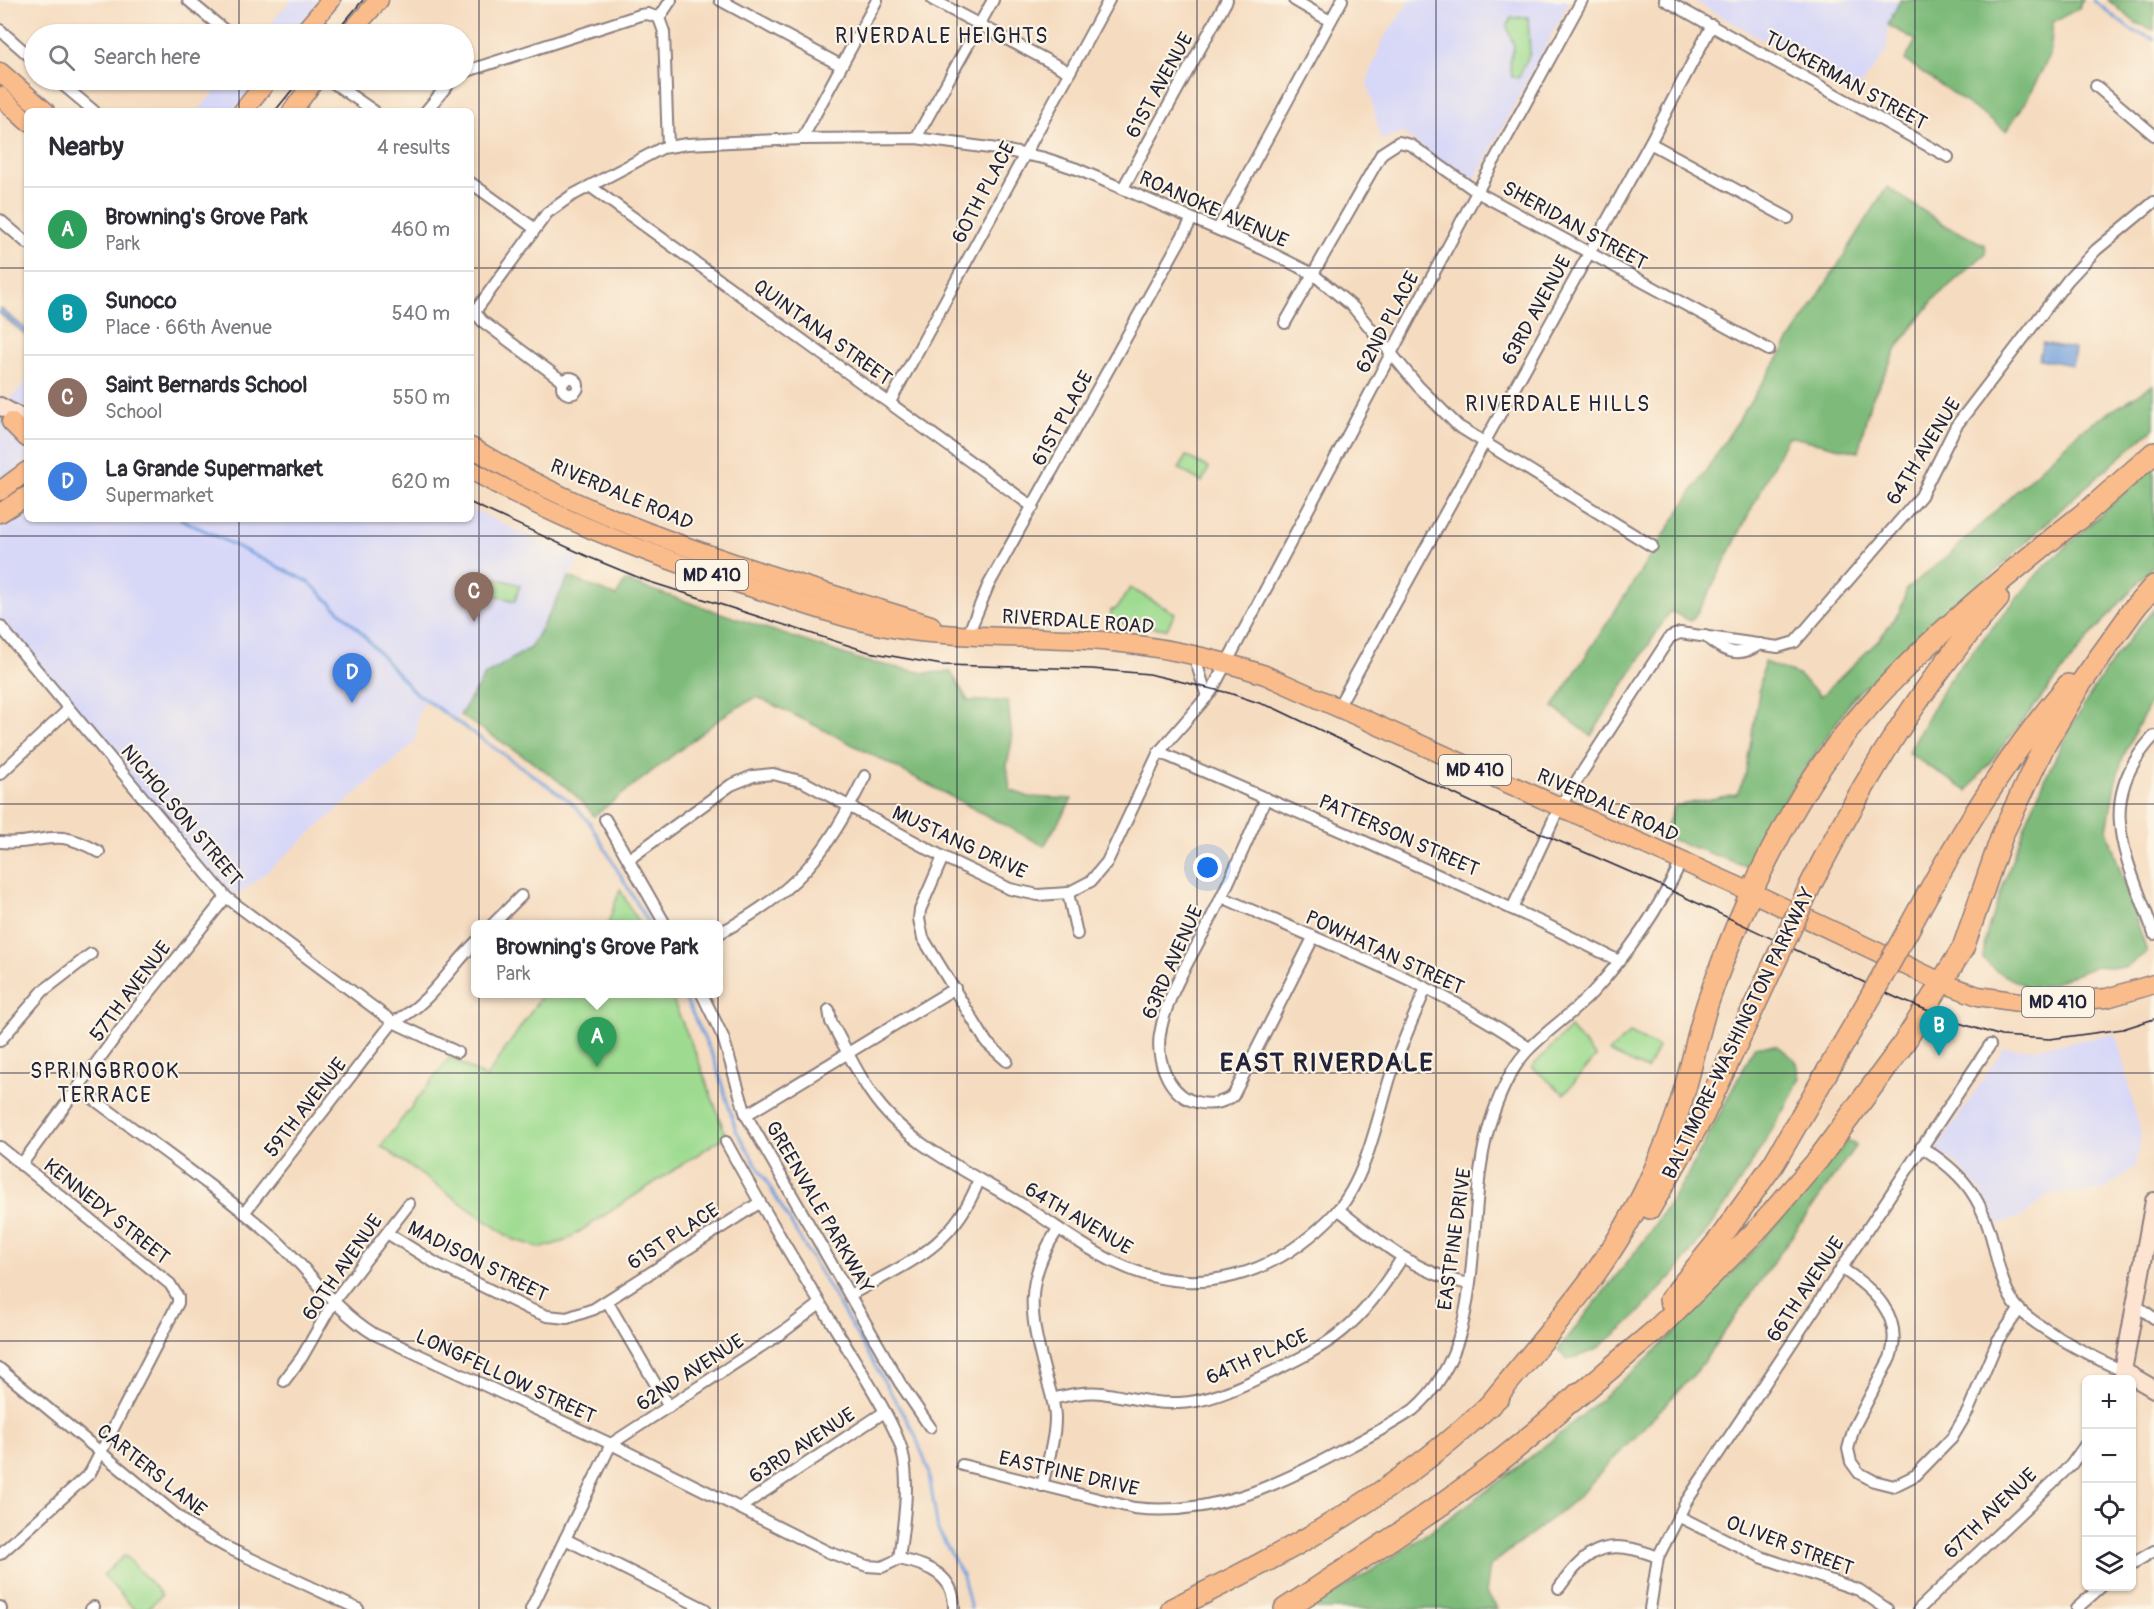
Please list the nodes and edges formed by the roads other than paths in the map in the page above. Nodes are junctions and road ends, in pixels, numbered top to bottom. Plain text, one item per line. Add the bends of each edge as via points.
1 (188, 0) edge
2 (331, 0) edge
3 (379, 0) edge
4 (671, 0) edge
5 (720, 0) edge
6 (877, 0) edge
7 (933, 0) edge
8 (993, 0) edge
9 (1109, 0) edge
10 (1227, 0) edge
11 (1294, 0) edge
12 (1342, 0) edge
13 (1582, 0) edge
14 (1665, 0) edge
15 (659, 18) junction
16 (1330, 21) junction
17 (217, 24) edge
18 (311, 24) edge
19 (359, 24) edge
20 (980, 25) junction
21 (1712, 25) junction
22 (0, 30) edge
23 (24, 51) edge
24 (840, 65) junction
25 (474, 69) edge
26 (0, 72) edge
27 (1069, 72) junction
28 (2097, 86) dead end
29 (69, 90) edge
30 (260, 90) edge
31 (308, 90) edge
32 (344, 90) edge
33 (444, 90) edge
34 (0, 96) edge
35 (42, 108) edge
36 (90, 108) edge
37 (245, 108) edge
38 (294, 108) edge
39 (370, 108) edge
40 (429, 108) edge
41 (24, 118) edge
42 (2154, 135) edge
43 (802, 138) junction
44 (915, 138) junction
45 (1650, 143) junction
46 (668, 147) junction
47 (1024, 154) junction
48 (1947, 157) dead end
49 (474, 185) edge
50 (591, 187) junction
51 (1123, 188) junction
52 (1477, 192) junction
53 (2154, 202) edge
54 (1788, 218) dead end
55 (1192, 219) junction
56 (0, 220) edge
57 (534, 228) junction
58 (1218, 229) junction
59 (24, 240) edge
60 (1588, 253) junction
61 (1313, 274) junction
62 (474, 309) edge
63 (474, 314) edge
64 (1285, 323) dead end
65 (1769, 350) dead end
66 (1392, 352) junction
67 (564, 382) dead end
68 (890, 402) junction
69 (0, 406) edge
70 (19, 421) edge
71 (1482, 442) junction
72 (474, 449) edge
73 (2154, 453) edge
74 (474, 471) edge
75 (24, 473) edge
76 (0, 491) edge
77 (24, 500) edge
78 (1034, 507) junction
79 (2087, 511) junction
80 (0, 513) edge
81 (1652, 546) dead end
82 (2154, 586) edge
83 (2137, 605) junction
84 (0, 626) edge
85 (967, 637) junction
86 (1194, 655) junction
87 (1227, 662) junction
88 (1207, 697) junction
89 (1338, 706) junction
90 (69, 709) junction
91 (2154, 736) edge
92 (1159, 752) junction
93 (0, 774) edge
94 (865, 776) dead end
95 (1266, 798) junction
96 (849, 808) junction
97 (1559, 808) junction
98 (605, 819) dead end
99 (0, 843) edge
100 (99, 852) dead end
101 (943, 857) junction
102 (629, 859) junction
103 (1681, 862) junction
104 (1068, 893) junction
105 (1753, 893) junction
106 (521, 896) dead end
107 (226, 897) junction
108 (1222, 897) junction
109 (1512, 909) junction
110 (497, 920) edge
111 (663, 920) edge
112 (723, 931) edge
113 (1077, 934) dead end
114 (2154, 934) edge
115 (1313, 938) junction
116 (471, 947) edge
117 (91, 954) dead end
118 (1619, 961) junction
119 (1943, 983) junction
120 (2154, 984) edge
121 (955, 988) junction
122 (1426, 988) junction
123 (704, 998) edge
124 (829, 1010) dead end
125 (393, 1022) junction
126 (1, 1039) edge
127 (1990, 1045) dead end
128 (1529, 1048) junction
129 (457, 1052) dead end
130 (849, 1054) junction
131 (1007, 1061) dead end
132 (79, 1088) junction
133 (746, 1115) junction
134 (726, 1142) dead end
135 (0, 1147) edge
136 (1921, 1147) junction
137 (21, 1165) junction
138 (979, 1180) junction
139 (2154, 1201) edge
140 (759, 1203) junction
141 (409, 1204) dead end
142 (1338, 1209) junction
143 (244, 1213) junction
144 (1058, 1229) junction
145 (387, 1233) junction
146 (1402, 1258) junction
147 (1840, 1268) junction
148 (1469, 1284) junction
149 (850, 1295) junction
150 (334, 1301) junction
151 (607, 1301) junction
152 (820, 1304) junction
153 (2134, 1304) junction
154 (2019, 1310) junction
155 (2154, 1318) edge
156 (0, 1369) edge
157 (2122, 1375) edge
158 (285, 1381) dead end
159 (2136, 1381) edge
160 (2154, 1389) edge
161 (1052, 1399) junction
162 (1571, 1402) junction
163 (1489, 1406) junction
164 (669, 1407) junction
165 (883, 1413) junction
166 (930, 1427) dead end
167 (611, 1444) junction
168 (2082, 1450) edge
169 (102, 1451) junction
170 (962, 1465) dead end
171 (1042, 1486) junction
172 (741, 1507) junction
173 (1678, 1516) junction
174 (565, 1539) junction
175 (2154, 1551) edge
176 (0, 1554) edge
177 (1658, 1557) junction
178 (899, 1559) junction
179 (2136, 1562) edge
180 (1559, 1588) dead end
181 (2097, 1591) edge
182 (954, 1608) edge
183 (358, 1609) edge
184 (531, 1609) edge
185 (705, 1609) edge
186 (1172, 1609) edge
187 (1285, 1609) edge
188 (1650, 1609) edge
189 (1887, 1609) edge
190 (1920, 1609) edge
191 (2076, 1609) edge

1 - 17 street
2 - 18 main road
3 - 19 main road
4 - 15 street
5 - 24 street
6 - 24 street
7 - 20 street
8 - 20 street
9 - 27 street, 60TH PLACE
10 - 51 street, 61ST AVENUE
11 - 16 street
12 - 16 street
13 - 52 street, 62ND PLACE
14 - 21 street, TUCKERMAN STREET
15 - 25 street via 640,15
15 - 46 street via 664,32
16 - 58 street
20 - 27 street
20 - 44 street
21 - 45 street, 63RD AVENUE
21 - 48 street, TUCKERMAN STREET
22 - 23 street
24 - 43 street
26 - 35 main road
27 - 47 street, 60TH PLACE
28 - 42 street
29 - 36 street
30 - 37 main road
31 - 38 main road
32 - 39 street
33 - 40 street
34 - 41 main road
43 - 44 street, ROANOKE AVENUE
43 - 46 street, ROANOKE AVENUE
44 - 47 street, ROANOKE AVENUE
45 - 54 street
45 - 60 street, 63RD AVENUE
46 - 50 street
47 - 51 street, ROANOKE AVENUE via 1058,162
47 - 68 street, 60TH PLACE
49 - 57 street
50 - 57 street via 558,204
50 - 68 street, QUINTANA STREET
51 - 55 street, ROANOKE AVENUE
52 - 60 street, SHERIDAN STREET
52 - 61 street, SHERIDAN STREET via 1405,143 1391,144 1375,164
52 - 66 street, 62ND PLACE
53 - 97 street, 64TH AVENUE via 2096,250 2068,280 1956,426 1920,496 1807,629 1790,645 1760,644 1748,653 1734,653 1714,645 1705,636 1680,633 1670,637
55 - 58 street, ROANOKE AVENUE
55 - 78 street, 61ST PLACE
56 - 59 street
57 - 62 street
58 - 61 street, ROANOKE AVENUE
60 - 65 street, SHERIDAN STREET
60 - 71 street, 63RD AVENUE
61 - 64 street
61 - 66 street, ROANOKE AVENUE via 1353,308
63 - 67 street
66 - 71 street, ROANOKE AVENUE via 1442,412
66 - 87 street, 62ND PLACE
68 - 78 street, QUINTANA STREET
69 - 70 street
71 - 81 street, ROANOKE AVENUE
71 - 89 street, 63RD AVENUE
72 - 85 main road, RIVERDALE ROAD / MD 410 via 612,518 741,565
73 - 79 highway, BALTIMORE-WASHINGTON PARKWAY
74 - 85 main road, RIVERDALE ROAD / MD 410 via 595,531 701,571 865,623
75 - 76 main road
77 - 80 main road
78 - 85 street, 61ST PLACE via 988,586
79 - 105 highway via 2019,566 1869,705 1803,794
79 - 163 highway, BALTIMORE-WASHINGTON PARKWAY, bridge via 2006,590 1926,688 1860,794 1811,884 1703,1116 1651,1206 1564,1327
82 - 83 highway
83 - 119 highway via 2079,686 2028,777 1997,848 1963,948
83 - 162 highway, bridge via 2013,756 1960,838 1797,1125 1745,1205 1665,1306
84 - 90 street, NICHOLSON STREET
85 - 86 main road, RIVERDALE ROAD / MD 410 via 1101,641
86 - 87 main road, RIVERDALE ROAD / MD 410
86 - 88 street
87 - 88 street, MUSTANG DRIVE
87 - 89 main road, RIVERDALE ROAD / MD 410
88 - 92 street, MUSTANG DRIVE
89 - 97 main road, RIVERDALE ROAD / MD 410
90 - 93 street
90 - 107 street, NICHOLSON STREET
91 - 114 street via 2125,781 2118,820
92 - 95 street, PATTERSON STREET
92 - 104 street, MUSTANG DRIVE via 1107,862 1090,881
94 - 96 street
95 - 108 street, 63RD AVENUE
95 - 109 street, PATTERSON STREET
96 - 101 street, MUSTANG DRIVE
96 - 102 street, MUSTANG DRIVE via 785,775 753,776 731,785
96 - 112 street via 821,851 779,897
97 - 103 main road, RIVERDALE ROAD / MD 410
97 - 109 street
98 - 102 street
99 - 100 street via 59,836
101 - 104 street, MUSTANG DRIVE via 1023,893
101 - 121 street via 919,919 923,938
102 - 111 street
103 - 105 main road, RIVERDALE ROAD / MD 410
103 - 118 street, EASTPINE DRIVE via 1648,924
104 - 113 street
105 - 119 main road, RIVERDALE ROAD / MD 410
105 - 163 highway via 1708,1001 1673,1127 1636,1210 1599,1267
106 - 110 street
107 - 125 street, NICHOLSON STREET
107 - 132 street, 57TH AVENUE
108 - 115 street, POWHATAN STREET
108 - 115 street, 63RD AVENUE via 1166,1011 1159,1036 1170,1084 1187,1098 1210,1104 1228,1099 1236,1091
109 - 118 street, PATTERSON STREET
115 - 122 street, POWHATAN STREET
116 - 125 street, 59TH AVENUE via 419,1004
117 - 126 street via 43,991
118 - 128 street, EASTPINE DRIVE via 1578,1007
119 - 120 main road, RIVERDALE ROAD / MD 410 via 1978,996 2026,1003 2107,998
119 - 162 highway via 1840,1131 1784,1200 1656,1330
121 - 130 street
121 - 131 street via 987,1043
122 - 128 street, POWHATAN STREET
122 - 142 street, 64TH AVENUE via 1366,1154 1351,1191
123 - 133 street, GREENVALE PARKWAY via 723,1037
124 - 130 street via 831,1022
125 - 129 street, NICHOLSON STREET
125 - 143 street, 59TH AVENUE
127 - 136 street, 66TH AVENUE
128 - 148 street, EASTPINE DRIVE via 1506,1084 1485,1141
130 - 133 street
130 - 138 street, 64TH AVENUE via 872,1094 890,1113 925,1146
132 - 137 street, 57TH AVENUE
132 - 143 street, LONGFELLOW STREET
133 - 149 street, GREENVALE PARKWAY
134 - 140 street
135 - 137 street, KENNEDY STREET
136 - 147 street, 66TH AVENUE
136 - 154 street via 1959,1174 1977,1199 1988,1224 2001,1278
137 - 169 street, KENNEDY STREET via 170,1284 178,1297 176,1311
138 - 144 street, 64TH AVENUE
138 - 149 street via 972,1200 947,1236
139 - 153 street
140 - 151 street, 61ST PLACE
140 - 152 street
141 - 145 street, 60TH AVENUE
142 - 144 street, 64TH AVENUE via 1309,1236 1259,1269 1191,1283 1158,1279 1129,1269
142 - 146 street
143 - 150 street, LONGFELLOW STREET via 286,1249
144 - 161 street via 1035,1275 1031,1302 1035,1338
145 - 150 street, 60TH AVENUE
145 - 151 street, MADISON STREET via 437,1264 547,1316 567,1318
146 - 148 street
146 - 161 street, 64TH PLACE via 1373,1301 1334,1340 1233,1390 1180,1403 1145,1402 1089,1392
147 - 154 street via 1874,1292 1893,1328 1890,1358 1854,1427 1848,1449 1859,1473 1883,1484 1907,1482 1953,1438 1998,1340
147 - 173 street, 66TH AVENUE
148 - 171 street, EASTPINE DRIVE via 1451,1355 1428,1397 1385,1428 1285,1481 1220,1504 1154,1510
149 - 166 street, GREENVALE PARKWAY
150 - 158 street, 60TH AVENUE
150 - 167 street, LONGFELLOW STREET via 354,1322 374,1334
151 - 164 street
152 - 164 street, 62ND AVENUE
152 - 165 street
153 - 155 street
153 - 157 street
154 - 157 street
156 - 169 street, CARTERS LANE
159 - 160 street
161 - 171 street via 1054,1434
162 - 187 highway via 1450,1499
163 - 186 highway, BALTIMORE-WASHINGTON PARKWAY via 1449,1441 1342,1519 1277,1557
164 - 167 street, 62ND AVENUE
165 - 172 street, 63RD AVENUE
165 - 178 street via 900,1444 905,1467
167 - 172 street, LONGFELLOW STREET
167 - 174 street
168 - 190 street, 67TH AVENUE via 2071,1465
169 - 176 street via 80,1483
169 - 183 street, CARTERS LANE via 190,1527
170 - 171 street, EASTPINE DRIVE
172 - 178 street, LONGFELLOW STREET via 847,1560 882,1567
173 - 177 street, 66TH AVENUE
173 - 189 street, OLIVER STREET via 1761,1557 1859,1590
174 - 184 street
174 - 185 street
175 - 179 street
177 - 180 street via 1630,1548 1597,1550 1574,1567
177 - 188 street, 66TH AVENUE
178 - 182 street, LONGFELLOW STREET via 924,1566 946,1580 952,1589
181 - 191 street

